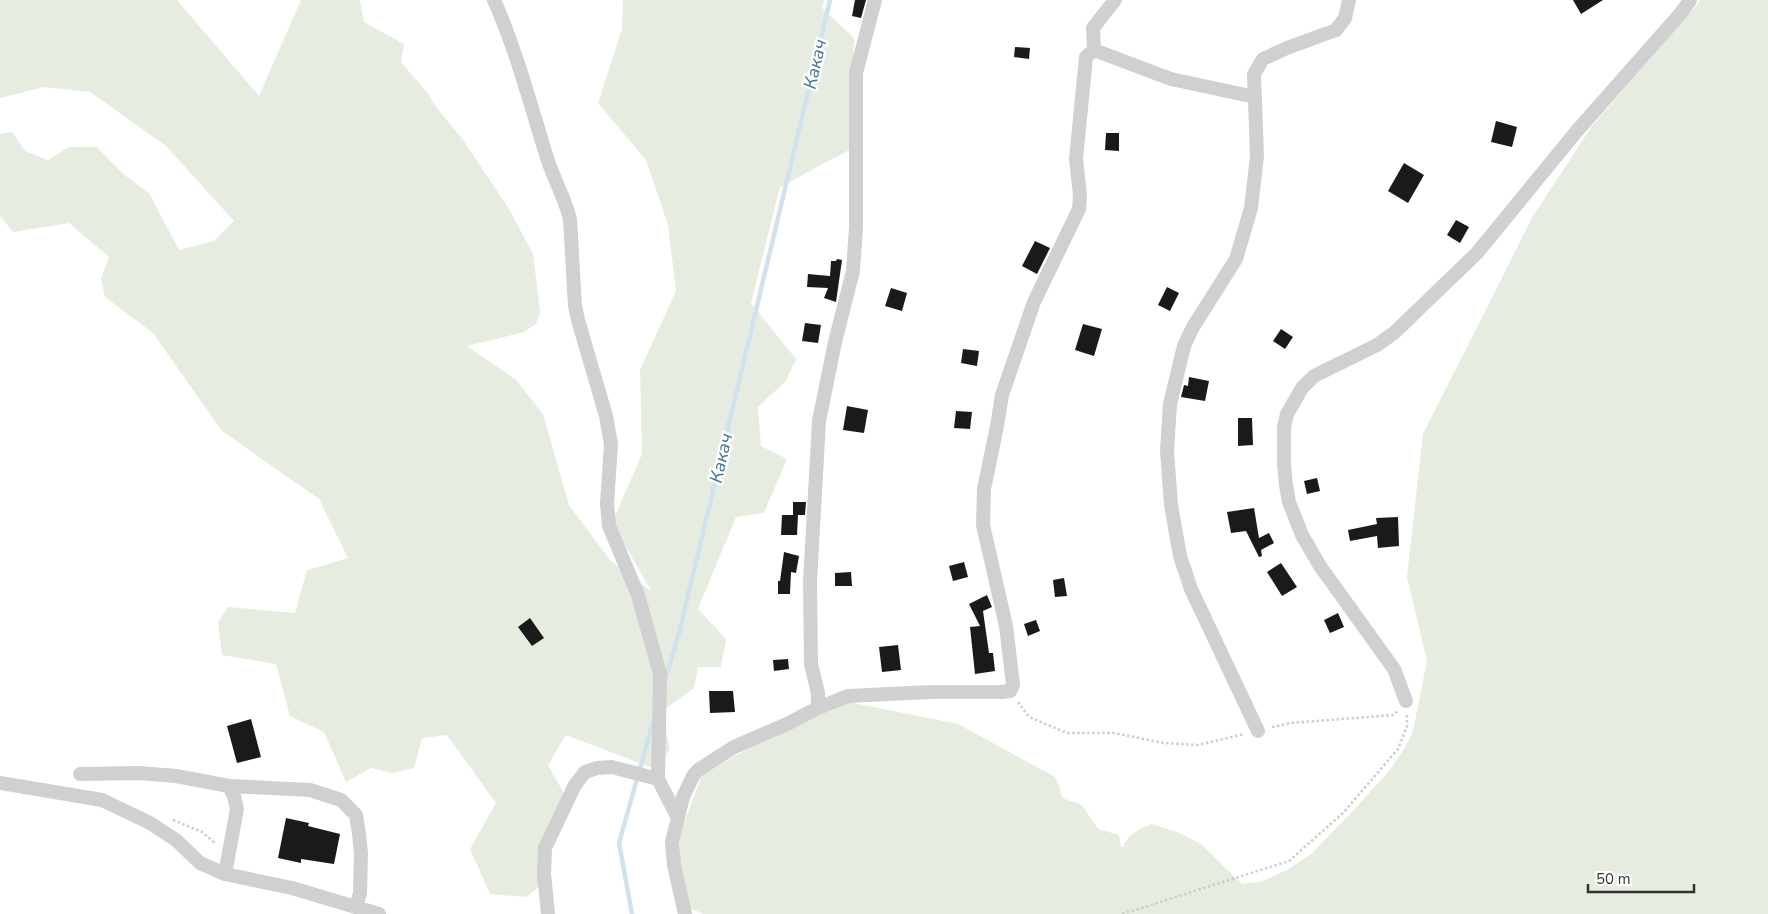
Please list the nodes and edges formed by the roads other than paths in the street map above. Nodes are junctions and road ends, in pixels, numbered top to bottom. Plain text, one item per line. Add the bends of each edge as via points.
1 (494, 0) edge
2 (875, 0) edge
3 (1114, 0) edge
4 (1349, 0) edge
5 (1690, 0) edge
6 (1094, 50) junction
7 (1255, 97) junction
8 (1406, 701) road end
9 (818, 708) junction
10 (1258, 731) road end
11 (80, 774) dead end
12 (652, 778) junction
13 (0, 784) edge
14 (229, 786) junction
15 (678, 818) junction
16 (225, 874) junction
17 (356, 906) junction
18 (379, 914) edge
19 (548, 914) edge
20 (685, 914) edge

1 - 12 street via 522,72 570,219 578,320 611,444 609,526 638,595 660,674
2 - 9 street via 856,73 853,270 819,421 810,582 811,664
3 - 6 street via 1093,28
4 - 7 street via 1345,18 1336,30 1263,59 1254,74
5 - 8 street via 1477,253 1394,333 1314,376 1302,388 1287,414 1284,426 1286,485 1302,535 1320,566 1394,669
6 - 7 street via 1170,79
6 - 9 street via 1086,57 1083,70 1076,158 1079,209 1034,302 1002,395 984,489 983,525 1006,626 1013,685 1010,691 848,696
7 - 10 street via 1256,156 1251,208 1236,259 1184,346 1170,404 1167,451 1171,505 1180,556 1191,589
9 - 15 street via 734,747 698,770 683,797
11 - 14 street via 139,773
12 - 15 street
12 - 19 street via 612,767 598,768 586,772 575,785 545,848
13 - 16 street via 102,800 150,824 176,840 200,863
14 - 16 street via 237,809
14 - 17 street via 310,790 341,800 356,815 359,834 360,893
15 - 20 street via 672,842
16 - 17 street
17 - 18 street

